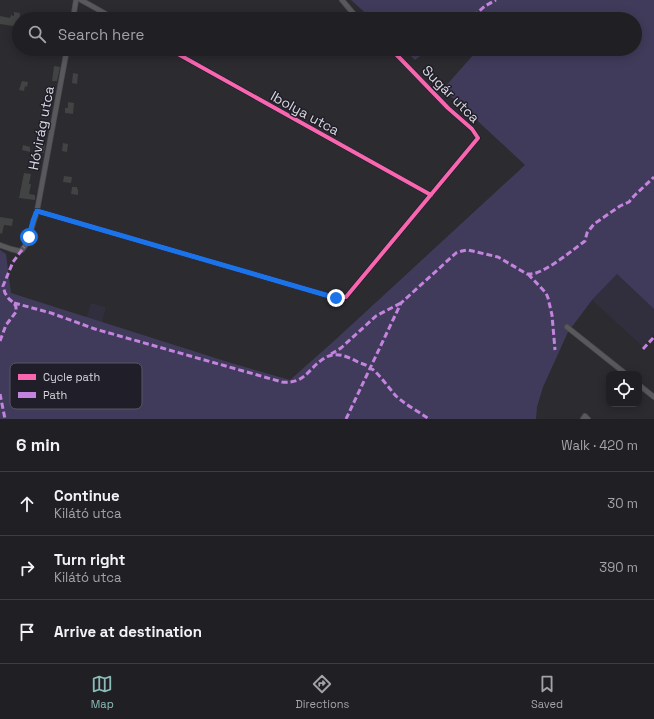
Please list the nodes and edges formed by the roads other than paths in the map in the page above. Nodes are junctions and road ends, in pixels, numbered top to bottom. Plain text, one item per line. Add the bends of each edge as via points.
1 (76, 0) edge
2 (81, 0) edge
3 (342, 0) edge
4 (74, 12) edge
5 (102, 12) edge
6 (352, 12) edge
7 (66, 56) edge
8 (182, 56) edge
9 (397, 56) edge
10 (431, 195) junction
11 (37, 211) junction
12 (0, 245) edge
13 (567, 328) dead end
14 (622, 371) edge
15 (642, 387) edge
16 (654, 396) edge
17 (583, 419) edge
18 (588, 419) edge

1 - 4 street
2 - 5 street
3 - 6 street
7 - 11 street, Hóvirág utca
8 - 10 street, Ibolya utca
9 - 10 street, Sugár utca via 472,129 478,138
10 - 11 street via 346,297 336,298
11 - 12 street, Hóvirág utca via 27,243 22,250
13 - 14 street
15 - 16 street
17 - 18 street via 585,416

